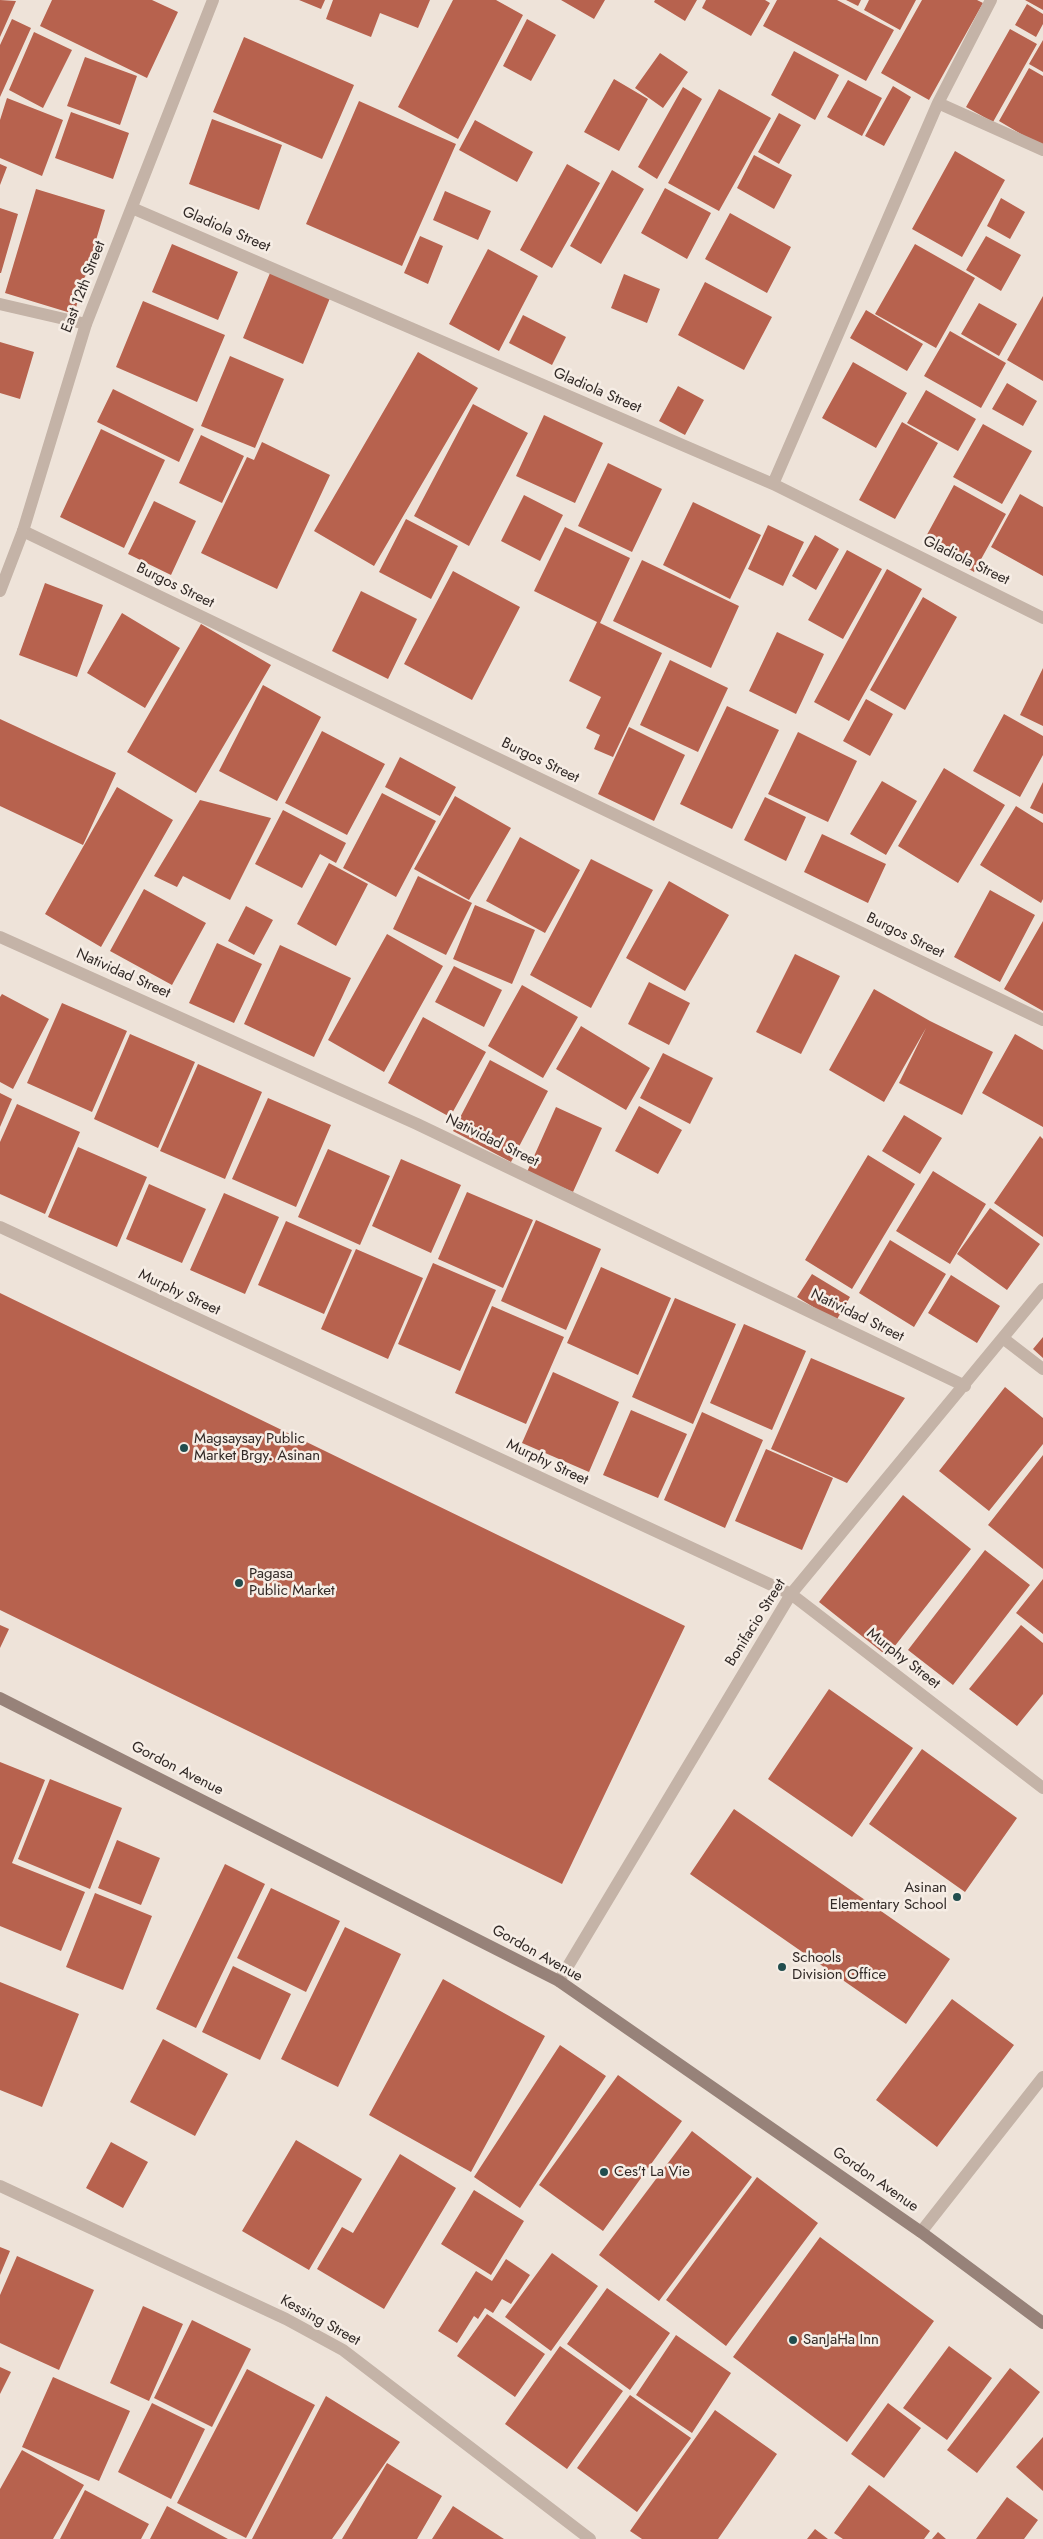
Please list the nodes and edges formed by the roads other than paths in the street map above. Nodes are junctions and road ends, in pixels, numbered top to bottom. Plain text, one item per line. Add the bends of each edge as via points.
1 (213, 0) edge
2 (991, 0) edge
3 (938, 103) junction
4 (1043, 150) edge
5 (132, 208) junction
6 (0, 304) edge
7 (86, 324) junction
8 (773, 484) junction
9 (23, 531) junction
10 (0, 591) edge
11 (1043, 618) edge
12 (0, 937) edge
13 (1043, 1020) edge
14 (0, 1228) edge
15 (1043, 1289) edge
16 (1004, 1339) junction
17 (1043, 1369) edge
18 (965, 1386) junction
19 (791, 1594) junction
20 (0, 1698) edge
21 (1043, 1788) edge
22 (559, 1981) junction
23 (1043, 2077) edge
24 (0, 2186) edge
25 (920, 2232) junction
26 (1043, 2323) edge
27 (590, 2539) edge

1 - 5 street, East 12th Street
2 - 3 street
3 - 4 street
3 - 8 street
5 - 7 street, East 12th Street
5 - 8 street, Gladiola Street
6 - 7 street
7 - 9 street, East 12th Street
8 - 11 street, Gladiola Street
9 - 10 street, East 12th Street
9 - 13 street, Burgos Street
12 - 18 street, Natividad Street via 417,1124
14 - 19 street, Murphy Street
15 - 16 street, Bonifacio Street
16 - 17 street
16 - 18 street, Bonifacio Street
18 - 19 street, Bonifacio Street
19 - 21 street, Murphy Street
19 - 22 street, Bonifacio Street
20 - 22 main road, Gordon Avenue
22 - 25 main road, Gordon Avenue
23 - 25 street
24 - 27 street, Kessing Street via 286,2319 343,2350
25 - 26 main road, Gordon Avenue

